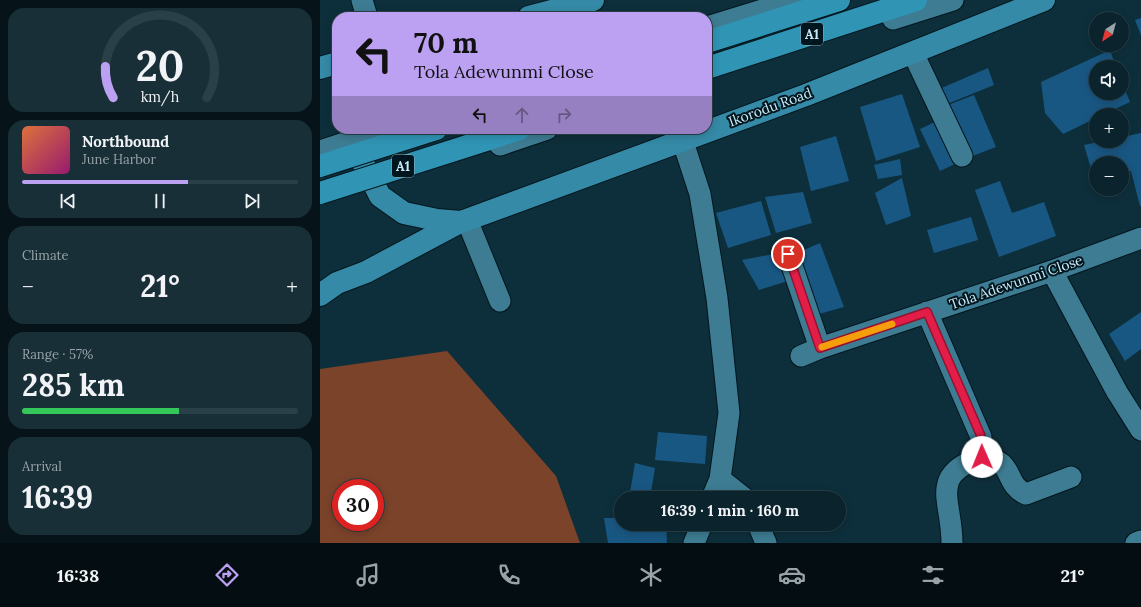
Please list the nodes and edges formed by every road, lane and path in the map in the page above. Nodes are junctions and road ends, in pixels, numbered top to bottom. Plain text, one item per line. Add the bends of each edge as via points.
1 (362, 0) edge
2 (593, 0) edge
3 (795, 0) edge
4 (839, 0) edge
5 (916, 0) edge
6 (953, 0) edge
7 (1044, 0) edge
8 (365, 12) edge
9 (548, 12) edge
10 (712, 25) edge
11 (712, 40) edge
12 (913, 53) junction
13 (332, 64) edge
14 (712, 66) edge
15 (320, 68) edge
16 (712, 75) edge
17 (712, 128) edge
18 (359, 134) edge
19 (361, 134) edge
20 (420, 134) edge
21 (509, 134) edge
22 (527, 134) edge
23 (696, 134) edge
24 (682, 139) junction
25 (488, 144) junction
26 (320, 150) edge
27 (962, 156) dead end
28 (320, 166) edge
29 (320, 193) edge
30 (320, 204) edge
31 (464, 221) junction
32 (1141, 238) edge
33 (788, 254) dead end
34 (1052, 271) junction
35 (320, 295) edge
36 (500, 301) dead end
37 (927, 312) junction
38 (820, 348) junction
39 (801, 356) dead end
40 (1141, 430) edge
41 (982, 457) junction
42 (1071, 477) dead end
43 (720, 479) junction
44 (715, 491) edge
45 (735, 491) edge
46 (699, 531) edge
47 (761, 531) edge
48 (1141, 541) edge
49 (694, 543) edge
50 (766, 543) edge
51 (952, 543) edge
52 (1136, 543) edge

1 - 8 street
2 - 9 main road
3 - 10 street
4 - 11 highway, A1
5 - 14 highway, A1
6 - 16 street
7 - 12 main road, Ikorodu Road
12 - 17 main road, Ikorodu Road
12 - 27 street
13 - 15 main road
18 - 26 street, bridge
19 - 31 main road, Ikorodu Road via 363,163 380,196 404,213 437,220
20 - 28 highway, A1, bridge
21 - 25 highway, A1
22 - 25 street
23 - 24 main road, Ikorodu Road
24 - 31 main road, Ikorodu Road
24 - 43 street via 700,194 717,298 728,413
25 - 29 highway, A1, bridge
25 - 30 street
31 - 35 main road via 366,272 337,283
31 - 36 street
32 - 34 street, Tola Adewunmi Close
33 - 38 street
34 - 37 street, Tola Adewunmi Close
34 - 40 street via 1117,392
37 - 38 street, Tola Adewunmi Close
37 - 41 street via 981,436
38 - 39 street, Tola Adewunmi Close
41 - 42 street via 1002,463 1015,487 1026,494
41 - 51 street via 962,465 949,477 947,487
43 - 44 street
43 - 45 street
46 - 49 street
47 - 50 street
48 - 52 street

